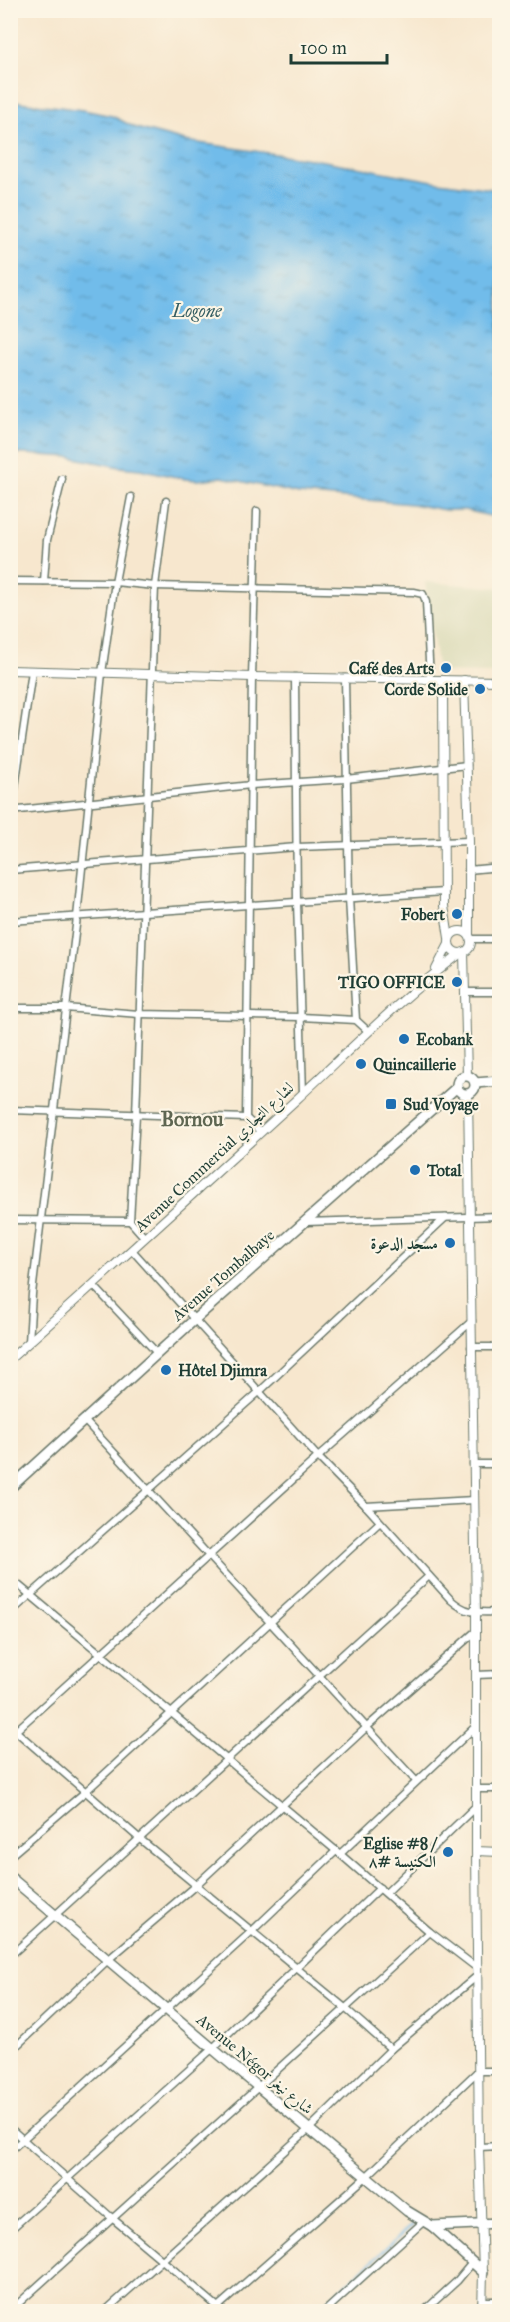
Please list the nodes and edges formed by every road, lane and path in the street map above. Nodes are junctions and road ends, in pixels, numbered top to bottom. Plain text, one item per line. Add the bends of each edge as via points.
1 (62, 479) dead end
2 (131, 497) dead end
3 (166, 501) dead end
4 (257, 511) dead end
5 (10, 581) edge
6 (44, 581) junction
7 (115, 582) junction
8 (155, 586) junction
9 (255, 589) junction
10 (10, 670) edge
11 (32, 671) junction
12 (102, 672) junction
13 (152, 673) junction
14 (252, 677) junction
15 (295, 677) junction
16 (345, 678) junction
17 (430, 680) junction
18 (443, 680) junction
19 (465, 680) junction
20 (500, 681) edge
21 (467, 765) junction
22 (443, 768) junction
23 (346, 779) junction
24 (296, 782) junction
25 (251, 785) junction
26 (148, 796) junction
27 (88, 802) junction
28 (11, 811) edge
29 (10, 821) edge
30 (443, 841) junction
31 (469, 841) junction
32 (349, 845) junction
33 (297, 847) junction
34 (251, 851) junction
35 (145, 860) junction
36 (82, 863) junction
37 (500, 867) edge
38 (10, 870) edge
39 (468, 870) junction
40 (444, 892) junction
41 (349, 898) junction
42 (297, 902) junction
43 (249, 905) junction
44 (143, 912) junction
45 (77, 917) junction
46 (10, 921) edge
47 (470, 937) junction
48 (500, 939) edge
49 (449, 941) junction
50 (463, 953) junction
51 (434, 973) junction
52 (466, 992) junction
53 (500, 992) edge
54 (10, 1008) edge
55 (65, 1008) junction
56 (139, 1014) junction
57 (248, 1017) junction
58 (301, 1017) junction
59 (356, 1020) junction
60 (368, 1031) junction
61 (471, 1079) junction
62 (500, 1081) edge
63 (457, 1087) junction
64 (303, 1093) junction
65 (468, 1094) junction
66 (10, 1110) edge
67 (52, 1112) junction
68 (136, 1115) junction
69 (246, 1118) junction
70 (261, 1132) junction
71 (471, 1216) junction
72 (500, 1216) edge
73 (445, 1218) junction
74 (10, 1220) edge
75 (41, 1220) junction
76 (130, 1221) junction
77 (305, 1222) junction
78 (145, 1238) junction
79 (132, 1250) junction
80 (94, 1286) junction
81 (194, 1320) junction
82 (472, 1321) junction
83 (29, 1342) junction
84 (471, 1347) junction
85 (500, 1347) edge
86 (158, 1353) junction
87 (10, 1359) edge
88 (259, 1392) junction
89 (84, 1420) junction
90 (318, 1457) junction
91 (473, 1464) junction
92 (500, 1464) edge
93 (10, 1488) edge
94 (149, 1490) junction
95 (474, 1500) junction
96 (366, 1506) junction
97 (380, 1522) junction
98 (210, 1555) junction
99 (429, 1576) junction
100 (10, 1578) edge
101 (30, 1594) junction
102 (476, 1612) junction
103 (500, 1612) edge
104 (10, 1613) edge
105 (271, 1622) junction
106 (476, 1631) junction
107 (101, 1653) junction
108 (500, 1674) edge
109 (320, 1675) junction
110 (476, 1675) junction
111 (171, 1712) junction
112 (476, 1726) junction
113 (367, 1727) junction
114 (13, 1728) edge
115 (10, 1736) edge
116 (227, 1759) junction
117 (416, 1781) junction
118 (477, 1788) junction
119 (500, 1789) edge
120 (85, 1792) junction
121 (282, 1805) junction
122 (475, 1807) junction
123 (140, 1839) junction
124 (476, 1851) junction
125 (338, 1852) junction
126 (500, 1852) edge
127 (10, 1856) edge
128 (10, 1877) edge
129 (196, 1885) junction
130 (380, 1888) junction
131 (386, 1893) junction
132 (56, 1915) junction
133 (252, 1931) junction
134 (430, 1932) junction
135 (10, 1956) edge
136 (109, 1959) junction
137 (297, 1969) junction
138 (477, 1972) junction
139 (345, 2008) junction
140 (167, 2009) junction
141 (212, 2049) junction
142 (391, 2049) junction
143 (10, 2052) edge
144 (500, 2071) edge
145 (478, 2072) junction
146 (258, 2087) junction
147 (10, 2128) edge
148 (309, 2128) junction
149 (24, 2138) junction
150 (500, 2146) edge
151 (479, 2147) junction
152 (10, 2151) edge
153 (367, 2176) junction
154 (68, 2178) junction
155 (112, 2218) junction
156 (481, 2223) junction
157 (500, 2223) edge
158 (428, 2224) junction
159 (10, 2230) edge
160 (162, 2260) junction
161 (472, 2263) junction
162 (483, 2272) junction
163 (482, 2301) junction
164 (500, 2301) edge
165 (218, 2306) junction
166 (10, 2311) edge
167 (104, 2312) edge
168 (212, 2312) edge
169 (224, 2312) edge
170 (324, 2312) edge
171 (423, 2312) edge
172 (482, 2312) edge

1 - 6 street via 48,540
2 - 7 street
3 - 8 street
4 - 9 street
5 - 6 street
6 - 7 street
7 - 8 street
7 - 12 street
8 - 9 street
8 - 13 street
9 - 14 street
9 - 17 street via 423,594
10 - 11 street
11 - 12 street
11 - 28 street
12 - 13 street
12 - 27 street
13 - 14 street
13 - 26 street
14 - 15 street
14 - 25 street
15 - 16 street
15 - 24 street
16 - 17 street
16 - 23 street
17 - 18 street
18 - 19 street
18 - 22 street
19 - 20 street
19 - 21 street
21 - 22 street
21 - 31 street
22 - 23 street
22 - 30 street
23 - 24 street
23 - 32 street
24 - 25 street
24 - 33 street
25 - 26 street
25 - 34 street
26 - 27 street
26 - 35 street
27 - 28 street
27 - 36 street
28 - 29 street
30 - 31 street
30 - 32 street
30 - 40 street
31 - 39 street
32 - 33 street
32 - 41 street
33 - 34 street
33 - 42 street
34 - 35 street
34 - 43 street
35 - 36 street
35 - 44 street
36 - 38 street
36 - 45 street
37 - 39 street
39 - 47 street
40 - 41 street
40 - 49 street
41 - 42 street
41 - 59 street
42 - 43 street
42 - 58 street
43 - 44 street
43 - 57 street
44 - 45 street
44 - 56 street
45 - 46 street
45 - 55 street
47 - 48 street
47 - 49 street via 460,930
47 - 50 street via 470,947
49 - 50 street via 454,952
49 - 51 street
50 - 51 street, Avenue Commercial لشارع التجاري
50 - 52 street
51 - 60 street, Avenue Commercial لشارع التجاري
52 - 53 street
52 - 61 street
54 - 55 street
55 - 56 street
55 - 67 street
56 - 57 street
56 - 68 street
57 - 58 street
57 - 69 street
58 - 59 street
58 - 64 street
59 - 60 street
60 - 64 street, Avenue Commercial لشارع التجاري
61 - 62 main road
61 - 63 main road via 459,1079
61 - 65 main road via 474,1090
63 - 65 main road
63 - 77 main road, Avenue Tombalbaye
64 - 70 street, Avenue Commercial لشارع التجاري
65 - 71 street
66 - 67 street
67 - 68 street
67 - 75 street
68 - 69 street
68 - 76 street
69 - 70 street
70 - 78 street, Avenue Commercial لشارع التجاري
71 - 72 street
71 - 73 street
71 - 82 street
73 - 77 street
73 - 88 street
74 - 75 street
75 - 76 street
75 - 83 street
76 - 78 street
77 - 81 main road, Avenue Tombalbaye
78 - 79 street, Avenue Commercial لشارع التجاري
79 - 80 street, Avenue Commercial لشارع التجاري
79 - 81 street
80 - 83 street, Avenue Commercial لشارع التجاري
80 - 86 street
81 - 86 main road, Avenue Tombalbaye
81 - 88 street
82 - 84 street
82 - 90 street
83 - 87 street, Avenue Commercial لشارع التجاري
84 - 85 street
84 - 91 street
86 - 89 main road, Avenue Tombalbaye
88 - 90 street
88 - 94 street
89 - 93 main road, Avenue Tombalbaye
89 - 94 street
90 - 96 street
90 - 98 street
91 - 92 street
91 - 95 street
94 - 98 street
94 - 101 street
95 - 96 street
95 - 102 street
96 - 97 street
97 - 99 street
97 - 105 street
98 - 105 street
98 - 107 street
99 - 102 street via 461,1609
99 - 109 street
100 - 101 street
101 - 104 street
101 - 107 street
102 - 103 street
102 - 106 street
105 - 109 street
105 - 111 street
106 - 110 street
106 - 113 street
107 - 111 street
107 - 114 street
108 - 110 street
109 - 113 street
109 - 116 street
110 - 112 street
111 - 116 street
111 - 120 street
112 - 117 street
112 - 118 street
113 - 117 street
113 - 121 street
114 - 115 street
114 - 120 street
116 - 121 street
116 - 123 street
117 - 125 street
118 - 119 street
118 - 122 street
120 - 123 street
120 - 127 street
121 - 125 street
121 - 129 street
122 - 124 street
122 - 131 street
123 - 129 street
123 - 132 street
124 - 126 street
124 - 138 street
125 - 130 street
125 - 133 street
128 - 132 main road, Avenue Négor شارع نيغر
129 - 133 street
129 - 136 street
130 - 131 street
130 - 137 street
131 - 134 street
132 - 135 street
132 - 136 main road, Avenue Négor شارع نيغر
133 - 137 street
133 - 140 street
134 - 138 street
134 - 139 street
136 - 140 main road, Avenue Négor شارع نيغر
136 - 143 street
137 - 139 street
137 - 141 street
138 - 142 street
138 - 145 street
139 - 142 street
139 - 146 street
140 - 141 main road, Avenue Négor شارع نيغر
140 - 149 street
141 - 146 main road, Avenue Négor شارع نيغر
141 - 154 street
142 - 148 street
144 - 145 street
145 - 151 street
145 - 153 street
146 - 148 main road, Avenue Négor شارع نيغر
146 - 155 street
147 - 149 street
148 - 153 main road, Avenue Négor شارع نيغر
148 - 160 street
149 - 152 street
149 - 154 street
150 - 151 street
151 - 156 street
153 - 158 main road, Avenue Négor شارع نيغر
153 - 165 street
154 - 155 street
154 - 159 street
155 - 160 street
155 - 166 street
156 - 157 main road
156 - 158 main road
156 - 162 street
158 - 161 main road, Avenue Négor شارع نيغر
158 - 170 street
160 - 165 street
160 - 167 street
161 - 162 main road, Avenue Négor شارع نيغر
161 - 171 street
162 - 163 street
163 - 164 street
163 - 172 street
165 - 168 street
165 - 169 street

